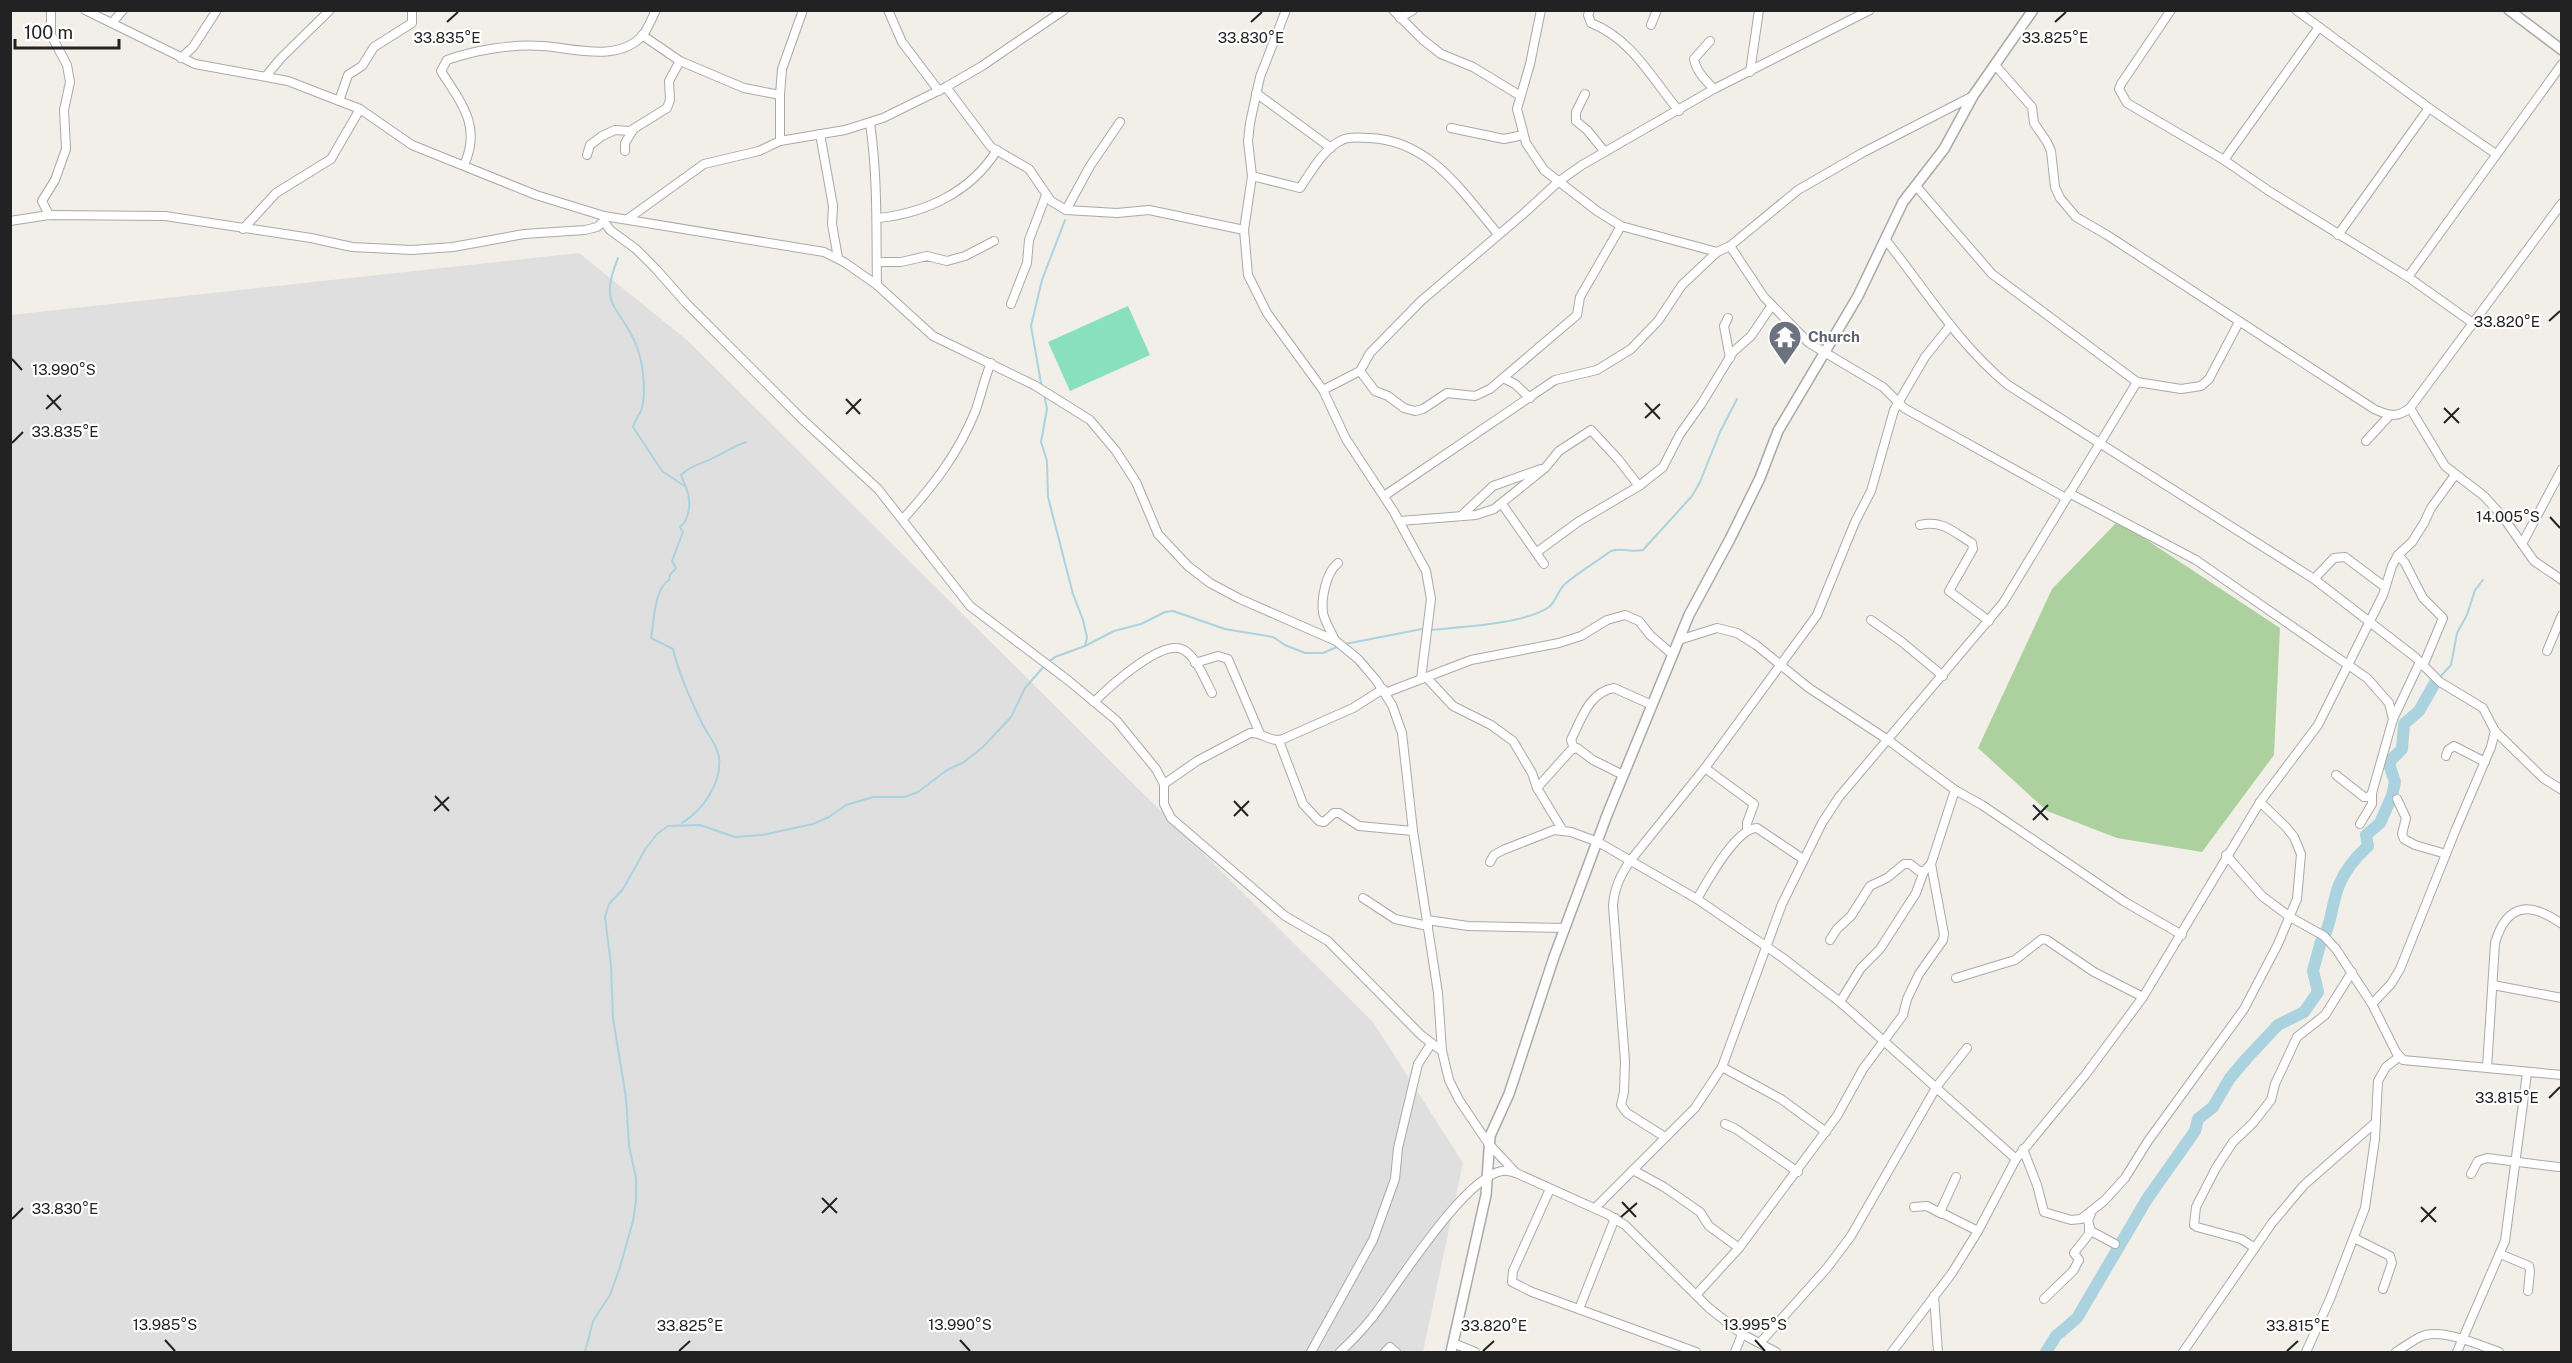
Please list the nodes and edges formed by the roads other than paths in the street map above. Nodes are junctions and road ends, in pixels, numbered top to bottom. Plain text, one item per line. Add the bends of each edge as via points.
1 (51, 10) edge
2 (85, 10) edge
3 (123, 10) edge
4 (216, 10) edge
5 (330, 10) edge
6 (412, 10) edge
7 (656, 10) edge
8 (803, 10) edge
9 (888, 10) edge
10 (1064, 10) edge
11 (1286, 10) edge
12 (1393, 10) edge
13 (1413, 10) edge
14 (1541, 10) edge
15 (1590, 10) edge
16 (1657, 10) edge
17 (1759, 10) edge
18 (1870, 10) edge
19 (2033, 10) edge
20 (2171, 10) edge
21 (2296, 10) edge
22 (2509, 10) edge
23 (1400, 18) junction
24 (111, 22) junction
25 (1651, 25) dead end
26 (2319, 27) junction
27 (642, 35) junction
28 (1710, 41) dead end
29 (2562, 50) edge
30 (181, 58) junction
31 (680, 61) junction
32 (2562, 64) edge
33 (1995, 66) junction
34 (1750, 72) junction
35 (266, 76) junction
36 (943, 89) junction
37 (1714, 89) junction
38 (1256, 93) junction
39 (1585, 94) dead end
40 (780, 95) junction
41 (1519, 95) junction
42 (1973, 96) junction
43 (339, 101) junction
44 (2429, 108) junction
45 (360, 110) junction
46 (1679, 111) junction
47 (1120, 122) dead end
48 (870, 123) junction
49 (1451, 128) dead end
50 (633, 130) junction
51 (820, 134) junction
52 (1523, 135) junction
53 (780, 141) junction
54 (1331, 148) junction
55 (997, 150) junction
56 (625, 151) dead end
57 (1605, 152) junction
58 (2496, 153) junction
59 (586, 155) dead end
60 (2224, 159) junction
61 (464, 165) junction
62 (1252, 176) junction
63 (1558, 182) junction
64 (1916, 186) junction
65 (1046, 195) junction
66 (2562, 203) edge
67 (1066, 210) junction
68 (10, 213) edge
69 (49, 215) junction
70 (629, 218) junction
71 (878, 218) junction
72 (21, 219) junction
73 (604, 219) junction
74 (10, 221) edge
75 (1621, 226) junction
76 (243, 229) junction
77 (1244, 230) junction
78 (1498, 234) junction
79 (2338, 235) junction
80 (1885, 239) junction
81 (994, 241) dead end
82 (1730, 246) junction
83 (1717, 252) junction
84 (838, 258) junction
85 (877, 262) junction
86 (2408, 277) junction
87 (877, 285) junction
88 (1011, 304) dead end
89 (1772, 305) junction
90 (1728, 318) dead end
91 (2239, 322) junction
92 (2474, 324) junction
93 (1949, 327) junction
94 (1825, 354) junction
95 (1730, 358) junction
96 (990, 363) junction
97 (1360, 371) junction
98 (1505, 379) junction
99 (2137, 382) junction
100 (1323, 390) junction
101 (1530, 398) junction
102 (1898, 402) junction
103 (2410, 408) junction
104 (2389, 416) junction
105 (2366, 441) dead end
106 (2098, 444) junction
107 (1545, 468) junction
108 (2562, 469) edge
109 (2455, 475) junction
110 (1639, 486) junction
111 (2067, 495) junction
112 (1384, 496) junction
113 (1502, 504) junction
114 (1461, 516) junction
115 (903, 519) junction
116 (1400, 521) junction
117 (1920, 525) dead end
118 (2522, 544) junction
119 (1537, 552) junction
120 (2398, 555) junction
121 (1338, 562) dead end
122 (1544, 564) dead end
123 (2314, 579) junction
124 (2562, 580) edge
125 (2385, 587) junction
126 (2562, 615) edge
127 (1871, 620) dead end
128 (1989, 621) junction
129 (2368, 621) junction
130 (1679, 640) junction
131 (1336, 641) junction
132 (2547, 651) dead end
133 (1673, 654) junction
134 (1196, 663) junction
135 (1781, 664) junction
136 (2421, 664) junction
137 (2348, 665) junction
138 (1943, 676) junction
139 (1424, 678) junction
140 (1384, 691) junction
141 (1212, 693) dead end
142 (1094, 702) junction
143 (1652, 705) junction
144 (2393, 719) junction
145 (2495, 731) junction
146 (1260, 734) junction
147 (1888, 740) junction
148 (1279, 741) junction
149 (1574, 748) junction
150 (2446, 756) dead end
151 (2485, 762) junction
152 (1705, 768) junction
153 (1623, 775) junction
154 (2336, 775) dead end
155 (1164, 784) junction
156 (1537, 788) junction
157 (1955, 790) junction
158 (2562, 790) edge
159 (2372, 793) junction
160 (2397, 799) dead end
161 (2260, 802) junction
162 (2360, 824) dead end
163 (1562, 829) junction
164 (1747, 830) junction
165 (1413, 831) junction
166 (1598, 842) junction
167 (2446, 854) junction
168 (2226, 855) junction
169 (1803, 859) junction
170 (1630, 861) junction
171 (1490, 862) dead end
172 (1931, 864) junction
173 (1924, 871) junction
174 (1363, 898) dead end
175 (1697, 899) junction
176 (2290, 917) junction
177 (1427, 923) junction
178 (2562, 924) edge
179 (1565, 928) junction
180 (2182, 935) junction
181 (1830, 940) dead end
182 (1767, 948) junction
183 (2352, 972) junction
184 (1956, 978) dead end
185 (2493, 986) junction
186 (2143, 997) junction
187 (2562, 998) edge
188 (1840, 1002) junction
189 (2372, 1004) junction
190 (1885, 1041) junction
191 (1431, 1044) junction
192 (1967, 1048) dead end
193 (1442, 1051) junction
194 (2399, 1057) junction
195 (1722, 1067) junction
196 (2487, 1068) junction
197 (2527, 1073) junction
198 (2562, 1076) edge
199 (1937, 1086) junction
200 (2376, 1122) junction
201 (1725, 1124) dead end
202 (1826, 1132) junction
203 (1665, 1137) junction
204 (1488, 1143) junction
205 (2023, 1149) junction
206 (2016, 1159) junction
207 (2515, 1161) junction
208 (2558, 1167) dead end
209 (1633, 1170) junction
210 (1798, 1172) junction
211 (1516, 1173) junction
212 (2471, 1174) dead end
213 (1487, 1177) junction
214 (1956, 1177) dead end
215 (1550, 1189) junction
216 (1914, 1207) dead end
217 (1595, 1209) junction
218 (1942, 1214) junction
219 (2091, 1214) junction
220 (1615, 1218) junction
221 (2089, 1228) junction
222 (1978, 1231) junction
223 (2354, 1238) junction
224 (2115, 1244) dead end
225 (1739, 1248) junction
226 (2256, 1248) junction
227 (2500, 1254) junction
228 (2383, 1289) dead end
229 (2528, 1291) dead end
230 (1696, 1296) junction
231 (1934, 1296) junction
232 (2044, 1299) dead end
233 (1579, 1309) junction
234 (1742, 1334) junction
235 (2463, 1339) junction
236 (1760, 1344) junction
237 (1452, 1348) edge
238 (1311, 1353) edge
239 (1340, 1353) edge
240 (1385, 1353) edge
241 (1396, 1353) edge
242 (1475, 1353) edge
243 (1696, 1353) edge
244 (1734, 1353) edge
245 (1776, 1353) edge
246 (1892, 1353) edge
247 (1938, 1353) edge
248 (2183, 1353) edge
249 (2306, 1353) edge
250 (2396, 1353) edge
251 (2457, 1353) edge
252 (2499, 1353) edge

1 - 69 street via 51,35 67,64 70,82 64,110 66,149 55,180 42,201
2 - 24 street
3 - 24 street
4 - 30 street
5 - 35 street
6 - 43 street via 412,23 378,43 362,66 348,75
7 - 27 street
8 - 40 street via 785,58
9 - 36 street via 908,51
10 - 36 street
11 - 38 street
12 - 23 street
13 - 23 street
14 - 41 street
15 - 46 street via 1591,23 1608,31 1640,57
16 - 25 street
17 - 34 street
18 - 34 street
19 - 33 street
20 - 60 street via 2120,89 2127,103
21 - 26 street
22 - 29 street
23 - 41 street via 1441,54 1473,67
24 - 30 street
26 - 44 street
26 - 60 street
27 - 31 street
27 - 61 street via 623,48 604,51 530,46 447,60 441,71 454,88 472,134
28 - 37 street via 1694,63
30 - 35 street via 206,68
31 - 40 street via 728,82
31 - 50 street via 669,81 669,106
32 - 58 street
33 - 42 street
33 - 91 street via 2032,107 2034,123 2051,151 2055,187 2076,217
34 - 37 street
35 - 43 street
36 - 48 street
36 - 55 street
37 - 46 street
38 - 54 street
38 - 62 street via 1248,141
39 - 57 street via 1576,121
40 - 53 street
41 - 52 street via 1517,109
42 - 64 street via 1944,148
42 - 82 street via 1798,190
43 - 45 street
44 - 58 street
44 - 79 street
45 - 61 street via 412,145
45 - 76 street via 331,159 276,193
46 - 57 street
47 - 67 street
48 - 51 street
48 - 71 street
49 - 52 street via 1504,139
50 - 56 street
50 - 59 street via 606,134 590,145
51 - 53 street
51 - 84 street
52 - 63 street via 1534,158
53 - 70 street via 759,152 705,164
54 - 62 street via 1300,188
54 - 78 street via 1343,139 1360,138 1396,142 1417,151 1438,164
55 - 65 street via 1029,169
55 - 71 street via 984,169 950,195 906,215
57 - 63 street
58 - 86 street
60 - 79 street
61 - 73 street
62 - 77 street
63 - 75 street
63 - 78 street
64 - 80 street via 1903,202
64 - 99 street via 1992,274
65 - 67 street
65 - 88 street via 1029,240 1028,263
66 - 92 street
67 - 77 street via 1149,210
68 - 72 street
69 - 72 street
69 - 76 street via 165,216
70 - 73 street
70 - 84 street via 824,252
71 - 85 street
72 - 74 street
73 - 76 street via 585,230 524,234 453,248 412,250 352,248
73 - 115 street via 609,230 656,268 802,419 878,489
75 - 83 street
75 - 98 street via 1580,297 1577,315
77 - 100 street via 1248,275 1257,296
78 - 97 street via 1400,322 1370,353
79 - 86 street
80 - 93 street
80 - 94 street
81 - 85 street via 946,261 927,256
82 - 83 street
82 - 89 street
83 - 101 street via 1682,285 1658,321 1631,349 1597,370 1555,380
84 - 87 street
85 - 87 street
86 - 92 street
87 - 96 street via 933,336
89 - 94 street
89 - 95 street
90 - 95 street via 1724,326
91 - 99 street via 2205,383 2181,388
91 - 104 street
92 - 103 street
93 - 102 street
93 - 106 street via 2008,385
94 - 102 street via 1883,387
94 - 130 street via 1778,431 1760,478
95 - 110 street via 1680,434 1667,462
96 - 115 street via 975,412 951,460
96 - 131 street via 1047,392 1101,431 1136,482 1158,534 1195,572 1240,599
97 - 98 street via 1375,391 1415,411 1448,393 1482,394
97 - 100 street
98 - 101 street
99 - 106 street
100 - 112 street via 1346,439
101 - 112 street
102 - 111 street
102 - 135 street via 1871,491 1817,615
103 - 104 street
103 - 109 street via 2445,466
104 - 105 street
106 - 111 street
106 - 123 street
107 - 110 street via 1559,451 1591,430
107 - 113 street
107 - 114 street via 1494,486
108 - 118 street
109 - 118 street via 2484,496
109 - 120 street via 2412,542
110 - 119 street
111 - 128 street via 2017,583
111 - 137 street via 2196,560
112 - 116 street
113 - 114 street via 1485,513
113 - 119 street
114 - 116 street
115 - 142 street via 970,606
116 - 139 street via 1426,570 1430,587
117 - 128 street via 1940,524 1972,543 1973,549 1949,591
118 - 124 street via 2534,561
119 - 122 street
120 - 125 street
120 - 136 street via 2423,598 2443,618
121 - 131 street via 1331,570 1323,606 1324,618
123 - 125 street via 2334,558 2345,557
123 - 129 street
125 - 129 street
126 - 132 street
127 - 138 street
128 - 138 street
129 - 136 street
129 - 137 street
130 - 133 street
130 - 135 street via 1708,630 1727,629
131 - 140 street via 1358,659
133 - 139 street via 1639,621 1625,615 1559,643 1479,658
133 - 143 street
134 - 141 street
134 - 142 street via 1182,648 1166,649 1125,675
134 - 146 street via 1218,656 1228,660
135 - 147 street via 1818,695
135 - 152 street
136 - 144 street
136 - 145 street via 2440,682 2483,708
137 - 144 street via 2367,678 2387,700
137 - 161 street via 2318,725
138 - 147 street
139 - 140 street
139 - 156 street via 1453,706 1513,741
140 - 148 street
140 - 165 street via 1400,724
142 - 155 street via 1141,748
143 - 149 street via 1614,687 1606,690 1586,707 1571,740
143 - 153 street
144 - 159 street
145 - 151 street
145 - 158 street via 2543,778
146 - 148 street
146 - 155 street via 1231,742
147 - 157 street
147 - 169 street via 1839,797
148 - 165 street via 1303,804 1317,819 1324,822 1339,813 1359,826
149 - 153 street
149 - 156 street
150 - 151 street via 2454,746
151 - 167 street
152 - 164 street via 1754,804
152 - 170 street
153 - 166 street
154 - 159 street via 2364,797
155 - 191 street via 1164,804 1171,818 1285,916 1328,941
156 - 163 street
157 - 172 street
157 - 180 street
159 - 162 street via 2372,804
160 - 167 street via 2406,818 2404,839
161 - 168 street
161 - 176 street via 2295,837 2301,854 2297,899
163 - 166 street
163 - 171 street via 1503,850
164 - 169 street via 1757,828
164 - 175 street via 1720,861
165 - 177 street
166 - 170 street
166 - 179 street
167 - 189 street via 2400,969
168 - 176 street via 2262,896
168 - 180 street
169 - 182 street via 1775,920
170 - 175 street
170 - 203 street via 1619,877 1614,896 1625,1061 1621,1105
172 - 173 street
172 - 190 street via 1943,940 1919,974 1903,1016
173 - 181 street via 1907,863 1873,883
173 - 188 street via 1911,902
174 - 177 street via 1395,919
175 - 182 street
176 - 183 street via 2324,936
176 - 219 street via 2238,1018 2125,1178
177 - 179 street
177 - 193 street
178 - 185 street via 2532,909 2510,915 2494,943
179 - 204 street via 1509,1094
180 - 186 street
182 - 188 street
182 - 195 street
183 - 189 street
183 - 226 street via 2325,1015 2297,1037 2271,1100 2233,1142 2196,1207 2194,1225 2241,1239
184 - 186 street via 2010,962 2042,939
185 - 187 street
185 - 196 street
186 - 205 street
188 - 190 street
189 - 194 street
190 - 199 street
190 - 202 street
191 - 193 street
191 - 238 street via 1418,1064 1398,1148 1395,1179 1373,1240
192 - 199 street
193 - 204 street via 1453,1090
194 - 196 street
194 - 200 street via 2386,1067 2378,1081
195 - 202 street via 1781,1099
195 - 203 street via 1695,1108
196 - 197 street
197 - 198 street
197 - 207 street
199 - 206 street
199 - 236 street via 1851,1236
200 - 223 street via 2369,1192
200 - 226 street via 2304,1185
201 - 210 street
202 - 210 street
203 - 209 street
204 - 211 street
204 - 213 street
205 - 206 street
205 - 219 street via 2044,1212 2076,1220
206 - 222 street
207 - 208 street
207 - 212 street via 2483,1159
207 - 227 street
209 - 217 street
209 - 225 street via 1700,1212 1709,1226
210 - 225 street
211 - 213 street via 1502,1171
211 - 215 street
213 - 237 street
213 - 239 street via 1438,1228 1372,1318
214 - 218 street via 1940,1208
215 - 217 street
215 - 233 street via 1512,1282
216 - 218 street via 1927,1206
217 - 220 street
218 - 222 street
219 - 221 street
220 - 230 street
220 - 233 street
221 - 224 street
221 - 232 street via 2089,1234 2075,1251 2079,1260 2076,1268
222 - 231 street
223 - 228 street via 2390,1256 2392,1263
223 - 249 street
225 - 230 street
226 - 248 street
227 - 229 street via 2529,1266
227 - 235 street
230 - 234 street
231 - 246 street
231 - 247 street
233 - 243 street
234 - 236 street
234 - 244 street
235 - 250 street via 2428,1335
235 - 251 street
235 - 252 street
236 - 245 street
237 - 242 street
240 - 241 street via 1390,1347

